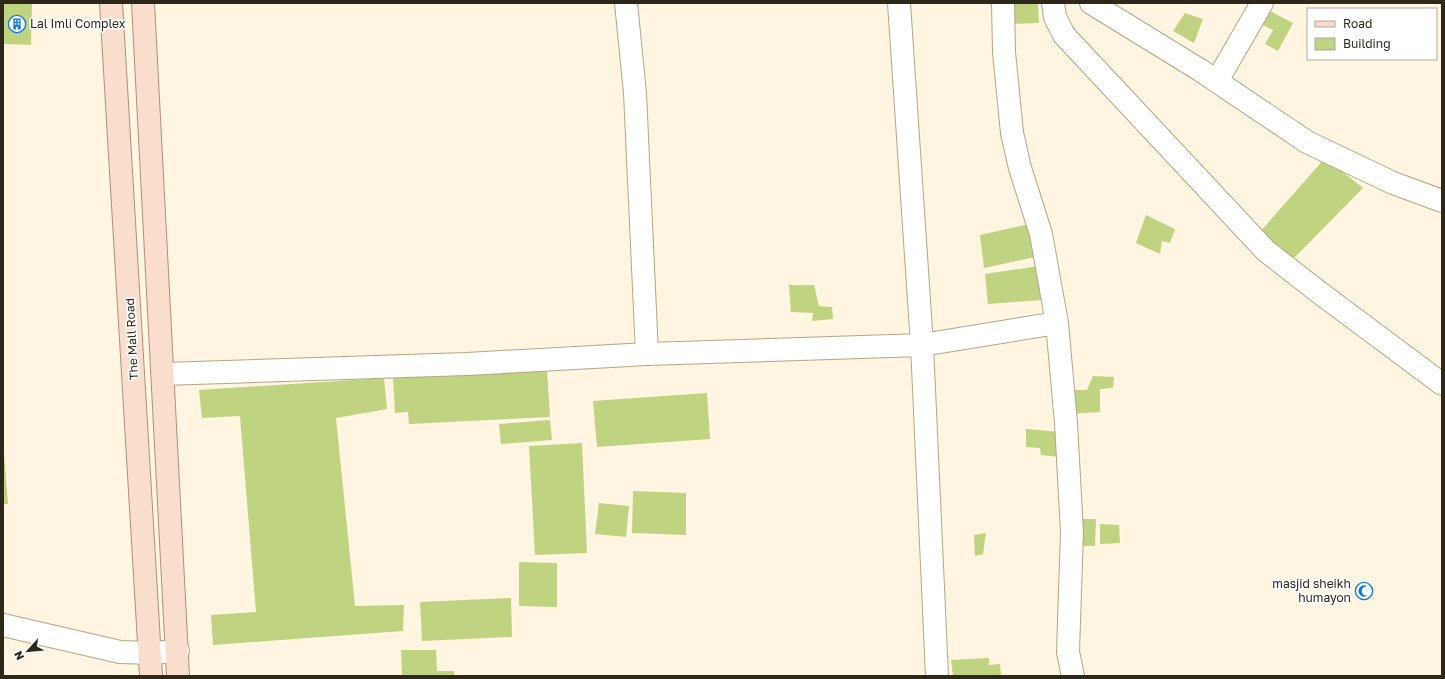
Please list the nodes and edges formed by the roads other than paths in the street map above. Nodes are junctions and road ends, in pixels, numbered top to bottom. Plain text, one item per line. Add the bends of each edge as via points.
1 (111, 3) edge
2 (143, 3) edge
3 (626, 3) edge
4 (899, 3) edge
5 (1003, 3) edge
6 (1053, 3) edge
7 (1262, 3) edge
8 (1101, 6) edge
9 (1217, 81) junction
10 (1442, 201) edge
11 (1057, 323) junction
12 (922, 345) junction
13 (647, 354) junction
14 (163, 374) junction
15 (1442, 384) edge
16 (3, 625) edge
17 (178, 651) junction
18 (150, 652) junction
19 (151, 676) edge
20 (178, 676) edge
21 (936, 676) edge
22 (1073, 676) edge

1 - 18 main road, The Mall Road
2 - 14 main road
3 - 13 street via 635,93
4 - 12 street
5 - 11 street via 1004,52 1012,133 1041,234
6 - 15 street via 1055,17 1064,35 1266,251
7 - 9 street
8 - 9 street
9 - 10 street via 1307,142 1393,183
11 - 12 street
11 - 22 street via 1072,532 1068,652
12 - 13 street
12 - 21 street
13 - 14 street via 467,364
14 - 17 main road
16 - 18 street via 120,652
17 - 18 street
17 - 20 main road
18 - 19 main road, The Mall Road

